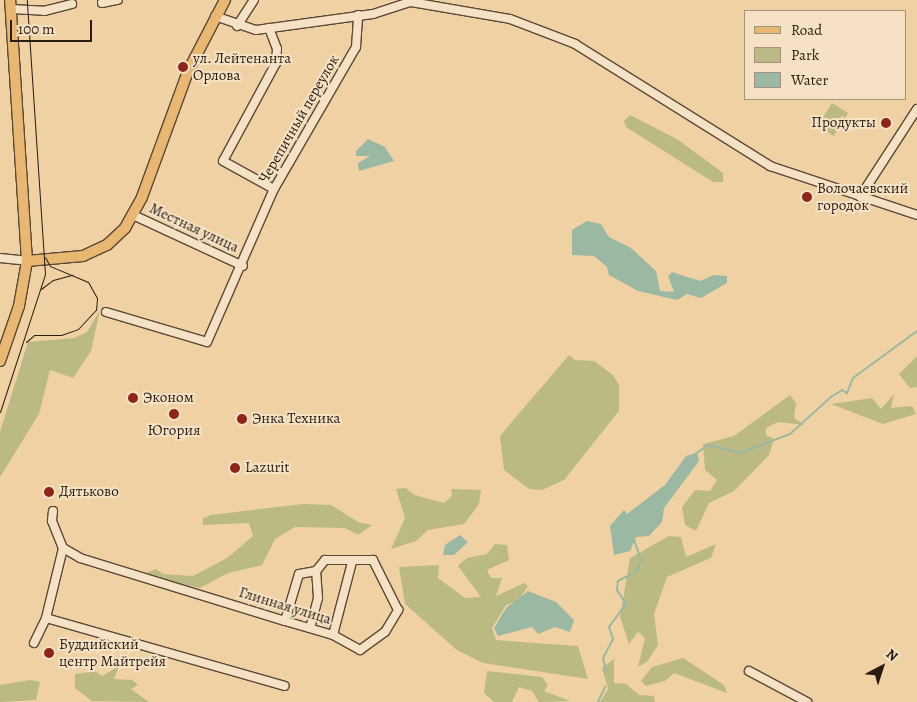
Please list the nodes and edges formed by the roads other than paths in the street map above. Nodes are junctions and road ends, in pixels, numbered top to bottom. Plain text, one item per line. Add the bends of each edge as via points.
1 (118, 0) edge
2 (225, 0) edge
3 (254, 0) edge
4 (404, 1) edge
5 (102, 3) dead end
6 (11, 4) edge
7 (35, 4) edge
8 (72, 4) dead end
9 (358, 15) junction
10 (215, 16) junction
11 (237, 26) junction
12 (269, 28) junction
13 (917, 109) edge
14 (274, 188) junction
15 (860, 197) junction
16 (133, 215) junction
17 (917, 215) edge
18 (0, 258) edge
19 (27, 261) junction
20 (243, 266) junction
21 (106, 312) dead end
22 (0, 361) edge
23 (53, 511) dead end
24 (63, 548) junction
25 (352, 562) junction
26 (313, 571) junction
27 (46, 618) junction
28 (285, 622) junction
29 (310, 628) junction
30 (333, 635) junction
31 (34, 644) dead end
32 (750, 672) dead end
33 (284, 686) dead end
34 (807, 702) edge

1 - 5 street
2 - 10 main road
3 - 11 street
4 - 9 street
4 - 15 street via 531,25 575,44 770,166
6 - 7 street
6 - 19 main road
7 - 8 street via 66,9
9 - 12 street
9 - 14 street, Черепичный переулок via 356,47
10 - 11 street
10 - 16 main road via 188,71
11 - 12 street
12 - 14 street via 277,49 276,63 224,158 226,167
13 - 15 street
14 - 20 street, Черепичный переулок
15 - 17 street
16 - 19 main road via 115,239 92,253
16 - 20 street, Местная улица
18 - 19 street
19 - 22 main road via 19,306
20 - 21 street, Черепичный переулок via 205,343
23 - 24 street via 52,521
24 - 27 street
24 - 28 street, Глинная улица via 80,558
25 - 26 street, Глинная улица via 325,560
25 - 30 street
25 - 30 street, Глинная улица via 366,557 379,566 398,614 375,641 360,650
26 - 28 street via 299,574
26 - 29 street via 318,598
27 - 31 street
27 - 33 street
28 - 29 street, Глинная улица
29 - 30 street, Глинная улица
32 - 34 street

